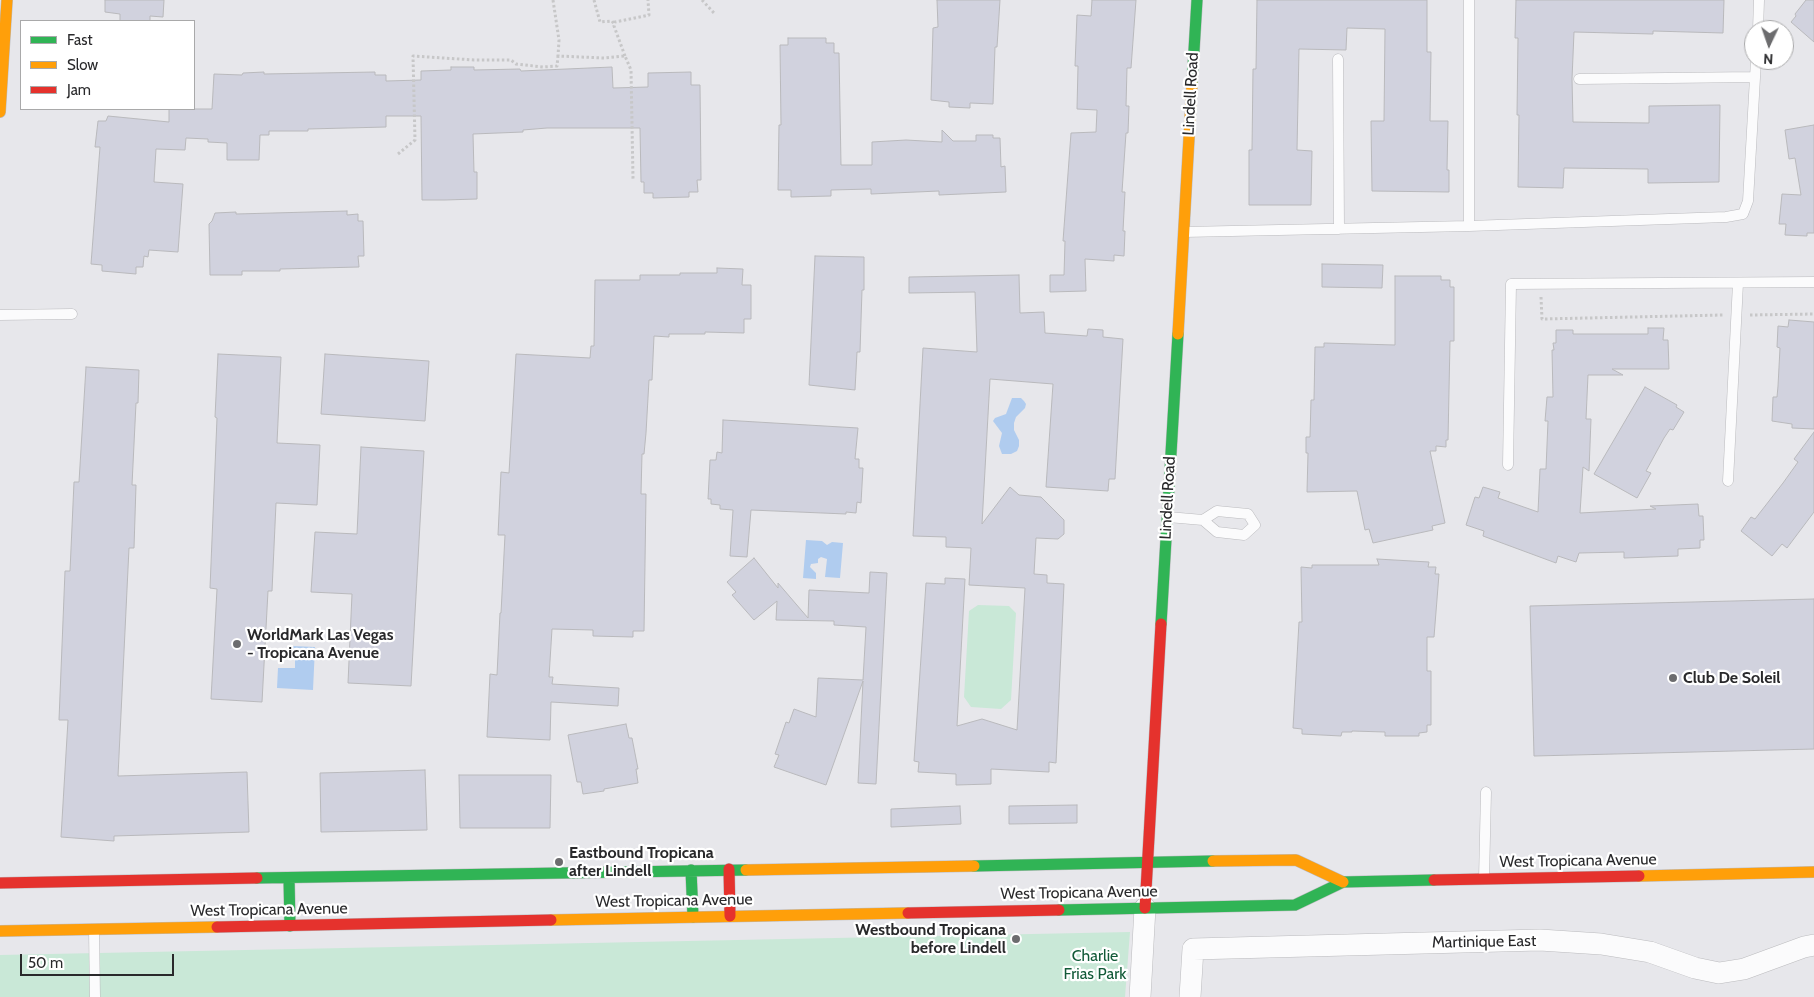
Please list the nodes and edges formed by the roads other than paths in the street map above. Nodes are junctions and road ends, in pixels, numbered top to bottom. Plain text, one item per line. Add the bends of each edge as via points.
1 (7, 0) edge
2 (1197, 0) edge
3 (1469, 0) edge
4 (1759, 0) edge
5 (1758, 20) edge
6 (1338, 59) dead end
7 (1755, 70) edge
8 (1755, 77) junction
9 (1580, 79) dead end
10 (0, 112) edge
11 (1469, 226) junction
12 (1339, 230) junction
13 (1184, 232) junction
14 (1814, 282) edge
15 (1738, 283) junction
16 (72, 314) dead end
17 (0, 315) edge
18 (1508, 465) dead end
19 (1728, 481) dead end
20 (1167, 517) junction
21 (1203, 520) dead end
22 (1486, 792) dead end
23 (1147, 863) junction
24 (691, 870) junction
25 (729, 870) junction
26 (1814, 872) edge
27 (289, 878) junction
28 (1484, 879) junction
29 (1343, 882) junction
30 (0, 883) edge
31 (1145, 908) junction
32 (730, 916) junction
33 (693, 917) junction
34 (290, 926) junction
35 (94, 930) junction
36 (0, 931) edge
37 (1814, 945) edge
38 (95, 997) edge
39 (1140, 997) edge
40 (1190, 997) edge

1 - 10 main road
2 - 13 main road, Lindell Road
3 - 11 lane
4 - 5 lane
6 - 12 lane
7 - 8 lane
8 - 9 lane
8 - 11 lane via 1748,201 1743,214
11 - 12 lane
12 - 13 lane
13 - 20 main road, Lindell Road
14 - 15 lane
15 - 18 lane via 1511,284
15 - 19 lane
16 - 17 lane
20 - 21 lane
20 - 23 main road, Lindell Road
22 - 28 lane
23 - 25 main road, West Tropicana Avenue
23 - 29 main road, West Tropicana Avenue via 1296,860
23 - 31 main road, Lindell Road
24 - 25 main road, West Tropicana Avenue
24 - 27 main road, West Tropicana Avenue
24 - 33 main road
25 - 32 main road
26 - 28 main road, West Tropicana Avenue
27 - 30 main road, West Tropicana Avenue
27 - 34 main road
28 - 29 main road, West Tropicana Avenue
29 - 31 main road, West Tropicana Avenue via 1295,905
31 - 32 main road, West Tropicana Avenue
31 - 39 street, Lindell Road
32 - 33 main road, West Tropicana Avenue
33 - 34 main road, West Tropicana Avenue
34 - 35 main road, West Tropicana Avenue
35 - 36 main road, West Tropicana Avenue
35 - 38 lane
37 - 40 street, Martinique East via 1744,969 1719,974 1650,952 1601,944 1549,941 1193,949

